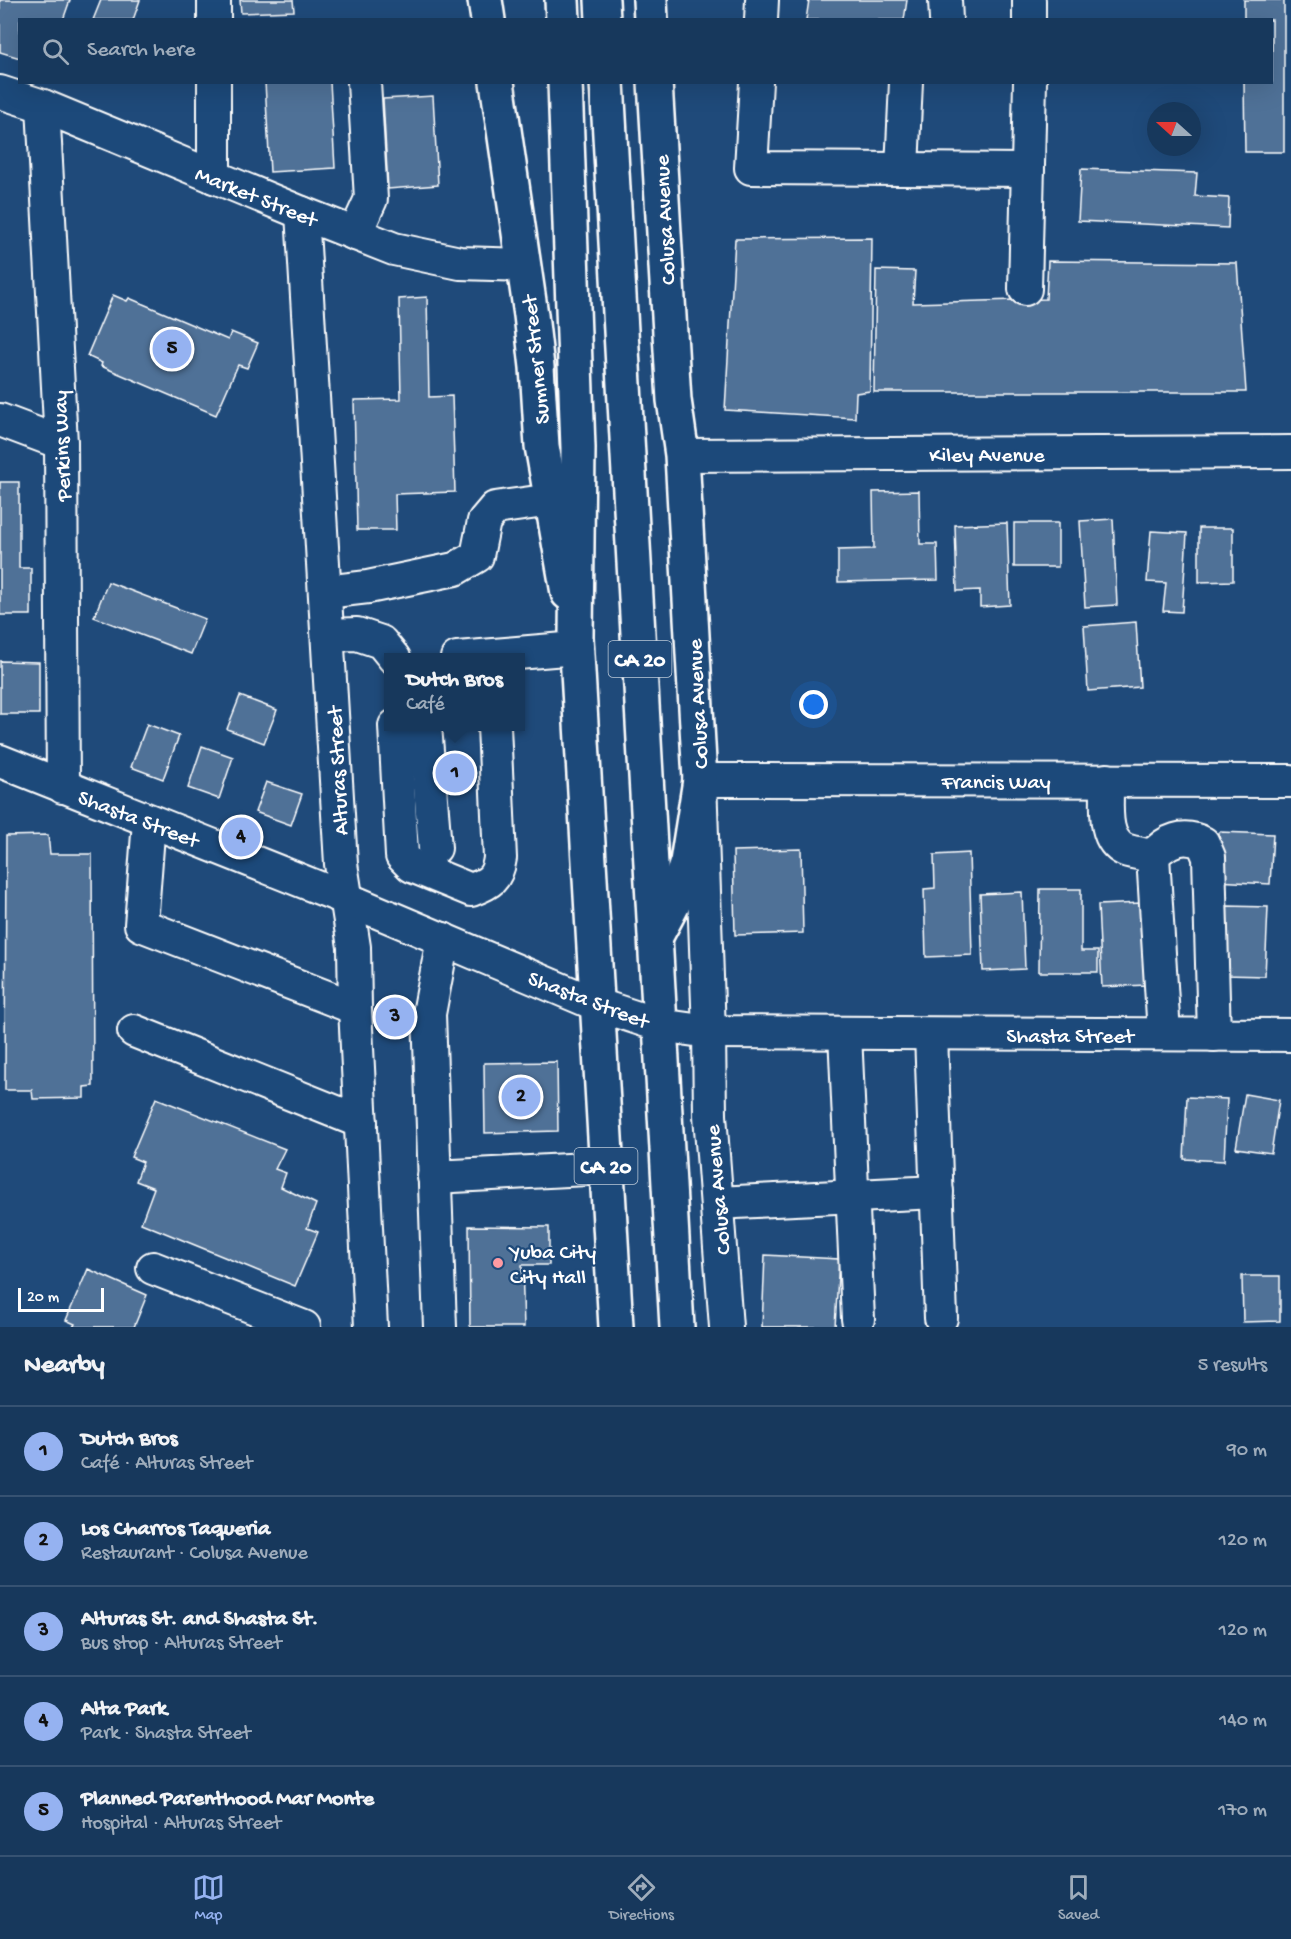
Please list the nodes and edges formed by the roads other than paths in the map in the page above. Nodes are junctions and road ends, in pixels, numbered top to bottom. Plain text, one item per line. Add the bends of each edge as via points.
1 (214, 0) edge
2 (485, 0) edge
3 (561, 0) edge
4 (602, 0) edge
5 (650, 0) edge
6 (762, 0) edge
7 (945, 0) edge
8 (1029, 0) edge
9 (214, 18) edge
10 (488, 18) edge
11 (562, 18) edge
12 (603, 18) edge
13 (651, 18) edge
14 (760, 18) edge
15 (946, 18) edge
16 (1029, 18) edge
17 (214, 84) edge
18 (364, 84) edge
19 (497, 84) edge
20 (565, 84) edge
21 (607, 84) edge
22 (655, 84) edge
23 (756, 84) edge
24 (906, 84) edge
25 (1030, 84) edge
26 (0, 92) edge
27 (43, 106) junction
28 (902, 169) junction
29 (1028, 170) junction
30 (214, 177) junction
31 (302, 213) junction
32 (356, 234) junction
33 (522, 265) junction
34 (1024, 289) dead end
35 (0, 420) edge
36 (61, 443) junction
37 (1291, 452) edge
38 (682, 455) junction
39 (552, 500) junction
40 (325, 592) junction
41 (328, 635) junction
42 (577, 642) junction
43 (391, 653) edge
44 (509, 653) edge
45 (395, 731) edge
46 (425, 731) edge
47 (494, 731) edge
48 (0, 761) edge
49 (700, 780) junction
50 (1107, 780) junction
51 (1291, 781) edge
52 (63, 787) junction
53 (149, 821) junction
54 (435, 848) dead end
55 (1153, 856) junction
56 (347, 899) junction
57 (656, 936) junction
58 (442, 939) junction
59 (598, 1005) junction
60 (355, 1008) junction
61 (659, 1024) junction
62 (134, 1031) dead end
63 (709, 1032) junction
64 (845, 1033) junction
65 (931, 1034) junction
66 (1164, 1034) junction
67 (1214, 1035) junction
68 (1291, 1035) edge
69 (361, 1122) junction
70 (606, 1168) junction
71 (434, 1177) junction
72 (937, 1192) junction
73 (853, 1197) junction
74 (717, 1203) junction
75 (153, 1268) dead end
76 (858, 1318) dead end
77 (941, 1318) dead end
78 (304, 1327) edge
79 (371, 1327) edge
80 (440, 1327) edge
81 (616, 1327) edge
82 (677, 1327) edge
83 (726, 1327) edge

1 - 9 street
2 - 10 main road
3 - 11 main road
4 - 12 main road
5 - 13 main road
6 - 14 street
7 - 15 street
8 - 16 street
17 - 30 street
18 - 32 street via 371,199
19 - 33 main road, Sumner Street
20 - 42 main road, CA 20 via 578,448
21 - 57 main road, Colusa Avenue / CA 20
22 - 38 main road, Colusa Avenue via 674,400
23 - 28 street via 751,168
24 - 28 street
25 - 29 street
26 - 27 street, Market Street
27 - 30 street, Market Street
27 - 36 street, Perkins Way
28 - 29 street
29 - 34 street
30 - 31 street, Market Street
31 - 32 street, Market Street
31 - 40 street, Alturas Street
32 - 33 street, Market Street via 394,249 438,259
33 - 39 main road, Sumner Street via 537,367 542,446
35 - 36 street
36 - 52 street, Perkins Way
37 - 38 street, Kiley Avenue
38 - 49 main road, Colusa Avenue
39 - 40 street via 495,508 484,521 477,555 455,569
39 - 42 main road, Sumner Street
40 - 41 street, Alturas Street
41 - 43 street via 357,634 381,642
41 - 56 street, Alturas Street via 341,864
42 - 44 street
42 - 59 main road, CA 20
45 - 47 street via 402,856 412,866 471,890 489,884 500,858
46 - 54 street
48 - 52 street, Shasta Street
49 - 50 street, Francis Way
49 - 57 main road via 687,862
49 - 63 street, Colusa Avenue
50 - 51 street, Francis Way
50 - 55 street via 1109,832 1116,844
52 - 53 street, Shasta Street
53 - 56 street, Shasta Street
53 - 60 street via 141,925
55 - 66 street
55 - 67 street via 1173,840 1194,838 1203,843 1209,857
56 - 58 street, Shasta Street
56 - 60 street, Alturas Street via 354,947
57 - 61 main road, Colusa Avenue / CA 20
58 - 59 street, Shasta Street
58 - 71 street via 429,1014
59 - 61 street, Shasta Street
59 - 70 main road, CA 20
60 - 69 street, Alturas Street
61 - 63 street, Shasta Street
61 - 82 main road, Colusa Avenue / CA 20
62 - 69 street
63 - 64 street, Shasta Street
63 - 74 street, Colusa Avenue
64 - 65 street, Shasta Street
64 - 73 street
65 - 66 street, Shasta Street
65 - 72 street
66 - 67 street, Shasta Street
67 - 68 street, Shasta Street
69 - 79 street, Alturas Street
70 - 71 street
70 - 81 main road, CA 20
71 - 80 street
72 - 73 street
72 - 77 street
73 - 74 street
73 - 76 street
74 - 83 street, Colusa Avenue
75 - 78 street

